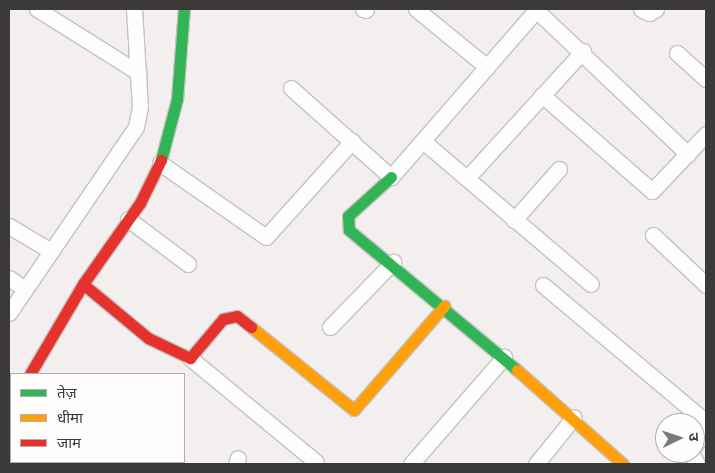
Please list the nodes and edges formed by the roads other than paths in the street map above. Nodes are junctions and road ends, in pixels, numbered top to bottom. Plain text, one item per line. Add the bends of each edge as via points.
1 (37, 9) edge
2 (134, 9) edge
3 (184, 9) edge
4 (416, 9) edge
5 (536, 9) edge
6 (641, 9) edge
7 (656, 9) edge
8 (582, 51) junction
9 (677, 52) dead end
10 (487, 67) junction
11 (139, 73) junction
12 (705, 75) edge
13 (291, 88) dead end
14 (542, 95) junction
15 (706, 134) edge
16 (352, 142) junction
17 (424, 142) junction
18 (688, 154) junction
19 (160, 163) junction
20 (559, 169) dead end
21 (391, 177) junction
22 (467, 178) junction
23 (128, 220) junction
24 (514, 220) junction
25 (9, 226) edge
26 (653, 235) dead end
27 (51, 251) junction
28 (393, 262) junction
29 (188, 264) dead end
30 (9, 278) edge
31 (83, 284) junction
32 (591, 284) dead end
33 (543, 285) dead end
34 (706, 285) edge
35 (25, 289) junction
36 (444, 306) junction
37 (9, 313) edge
38 (330, 327) dead end
39 (504, 357) junction
40 (190, 358) junction
41 (31, 373) edge
42 (574, 418) junction
43 (706, 422) edge
44 (316, 462) dead end
45 (411, 464) edge
46 (536, 464) edge
47 (623, 464) edge

1 - 11 street
2 - 11 street
3 - 19 street via 177,99
4 - 10 street
5 - 8 street
5 - 10 street
6 - 7 street via 649,13
8 - 14 street
8 - 18 street
9 - 12 street
10 - 17 street
11 - 27 street via 136,128
13 - 16 street
14 - 18 street via 652,191
14 - 22 street
15 - 18 street
16 - 19 street via 266,237
16 - 21 street
17 - 21 street
17 - 22 street
19 - 23 street
20 - 24 street
21 - 28 street via 348,216 347,223 349,230
22 - 24 street
23 - 29 street
23 - 31 street
24 - 32 street
25 - 27 street
26 - 34 street
27 - 35 street
28 - 36 street
28 - 38 street
30 - 35 street
31 - 40 street via 148,338
31 - 41 street
33 - 43 street
35 - 37 street
36 - 39 street
36 - 40 street via 354,410 237,316 223,319
39 - 42 street
39 - 45 street
40 - 44 street
42 - 46 street
42 - 47 street

